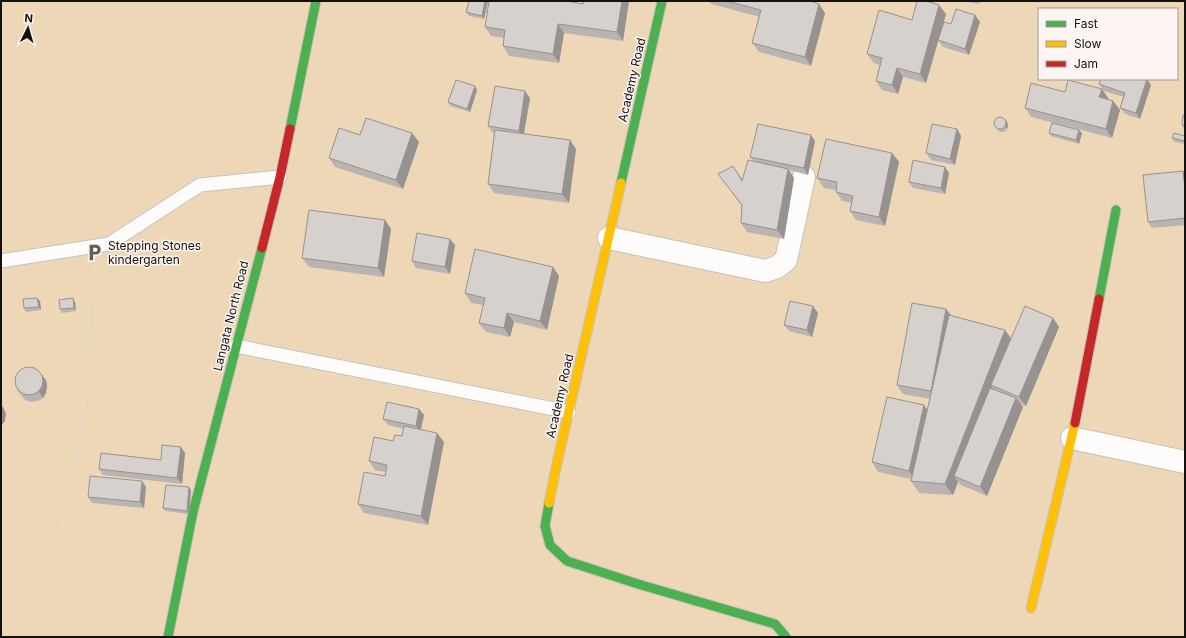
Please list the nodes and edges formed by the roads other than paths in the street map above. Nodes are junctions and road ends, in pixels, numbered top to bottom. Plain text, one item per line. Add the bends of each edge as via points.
1 (316, 1) edge
2 (662, 1) edge
3 (280, 177) junction
4 (804, 177) edge
5 (1116, 210) dead end
6 (609, 238) junction
7 (1, 261) edge
8 (236, 346) junction
9 (569, 412) junction
10 (1072, 438) junction
11 (1185, 462) edge
12 (1031, 608) dead end
13 (168, 637) edge
14 (786, 637) edge

1 - 3 street, Langata North Road
2 - 6 street, Academy Road
3 - 7 lane via 200,185 109,244
3 - 8 street, Langata North Road
4 - 6 street via 786,260 777,267 765,271
5 - 10 street
6 - 9 street, Academy Road
8 - 9 lane
8 - 13 street, Langata North Road via 193,512
9 - 14 street, Academy Road via 545,526 550,545 567,561 775,624
10 - 11 street
10 - 12 street

